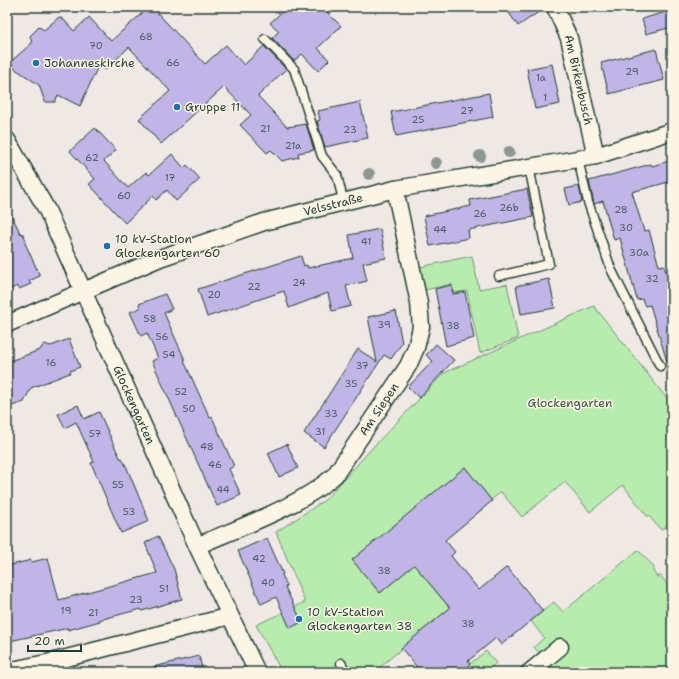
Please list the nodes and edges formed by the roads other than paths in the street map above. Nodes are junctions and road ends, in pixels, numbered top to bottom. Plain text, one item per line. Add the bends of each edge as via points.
1 (554, 7) edge
2 (266, 39) dead end
3 (672, 131) edge
4 (7, 140) edge
5 (596, 156) junction
6 (578, 159) junction
7 (529, 167) junction
8 (394, 188) junction
9 (343, 200) junction
10 (499, 276) dead end
11 (84, 291) junction
12 (7, 324) edge
13 (660, 366) dead end
14 (197, 546) junction
15 (230, 616) junction
16 (560, 647) dead end
17 (341, 663) dead end
18 (28, 669) edge
19 (7, 671) edge
20 (256, 672) edge
21 (346, 672) edge
22 (530, 672) edge

1 - 5 street, Am Birkenbusch via 569,38
2 - 9 lane via 294,69 322,156 337,175
3 - 5 street, Velsstraße
4 - 11 street, Glockengarten via 47,210
5 - 6 street, Velsstraße
6 - 7 street, Velsstraße
6 - 13 lane via 588,202 611,269
7 - 8 street, Velsstraße
7 - 10 lane via 549,264
8 - 9 street, Velsstraße
8 - 14 street, Am Siepen via 419,303 421,327 408,366 335,475 299,500
9 - 11 street, Velsstraße via 264,222 166,255
11 - 12 street, Velsstraße
11 - 14 street, Glockengarten
14 - 15 street, Glockengarten
15 - 18 street
15 - 20 street, Glockengarten
16 - 22 street
17 - 21 lane
18 - 19 street

